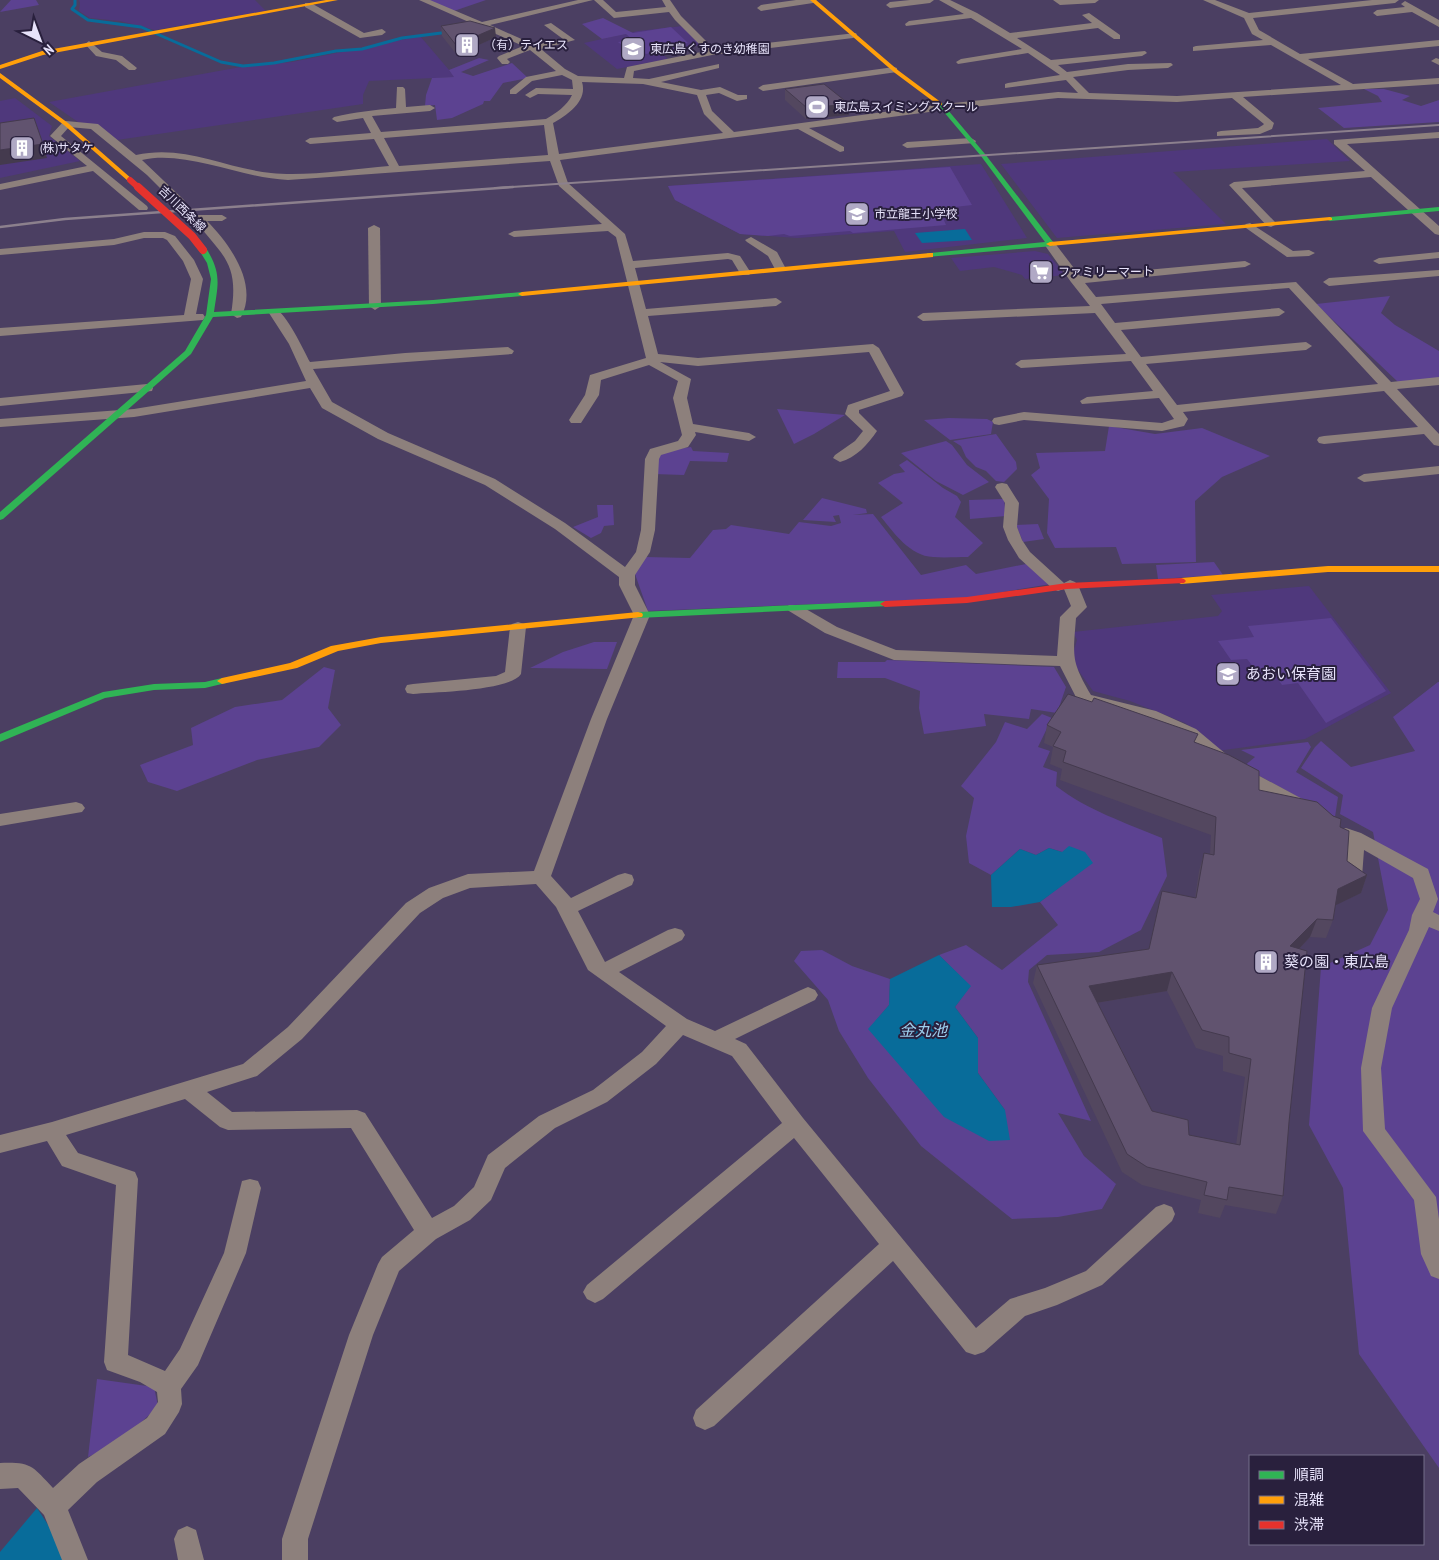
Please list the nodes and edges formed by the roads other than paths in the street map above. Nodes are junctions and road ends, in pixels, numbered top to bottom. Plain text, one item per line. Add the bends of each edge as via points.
1 (335, 0) edge
2 (423, 0) edge
3 (589, 0) edge
4 (598, 0) edge
5 (813, 0) edge
6 (930, 0) edge
7 (943, 0) edge
8 (1057, 0) edge
9 (1095, 0) edge
10 (1207, 0) edge
11 (1395, 0) edge
12 (1399, 0) edge
13 (1367, 1) edge
14 (668, 4) edge
15 (308, 5) junction
16 (890, 5) dead end
17 (761, 8) dead end
18 (1319, 8) junction
19 (1414, 9) junction
20 (974, 15) junction
21 (1086, 15) dead end
22 (1248, 16) junction
23 (909, 24) dead end
24 (1439, 24) edge
25 (480, 25) junction
26 (548, 25) dead end
27 (1100, 25) junction
28 (382, 32) dead end
29 (853, 35) junction
30 (1010, 36) junction
31 (1117, 37) dead end
32 (1272, 42) junction
33 (1439, 43) edge
34 (89, 44) junction
35 (532, 47) junction
36 (1196, 49) dead end
37 (1030, 50) junction
38 (712, 52) junction
39 (1142, 53) dead end
40 (1298, 57) junction
41 (505, 62) dead end
42 (961, 62) dead end
43 (1050, 63) junction
44 (1168, 65) dead end
45 (716, 66) dead end
46 (0, 67) edge
47 (132, 68) dead end
48 (894, 70) junction
49 (564, 72) junction
50 (0, 75) edge
51 (1066, 76) junction
52 (576, 79) junction
53 (628, 80) junction
54 (1439, 81) edge
55 (650, 82) junction
56 (1421, 83) junction
57 (1008, 86) dead end
58 (1352, 87) junction
59 (762, 88) dead end
60 (400, 90) dead end
61 (1439, 91) edge
62 (513, 92) dead end
63 (577, 92) junction
64 (701, 93) junction
65 (530, 95) dead end
66 (1085, 95) junction
67 (1234, 95) junction
68 (744, 97) dead end
69 (555, 104) dead end
70 (571, 106) junction
71 (944, 107) junction
72 (430, 108) dead end
73 (401, 110) junction
74 (366, 114) junction
75 (492, 115) dead end
76 (337, 119) dead end
77 (548, 122) junction
78 (66, 124) junction
79 (511, 124) junction
80 (801, 127) junction
81 (378, 134) junction
82 (1221, 134) dead end
83 (1439, 135) edge
84 (733, 136) junction
85 (310, 141) dead end
86 (971, 141) junction
87 (907, 145) dead end
88 (840, 149) dead end
89 (554, 158) junction
90 (134, 159) junction
91 (95, 167) junction
92 (396, 170) junction
93 (1373, 174) junction
94 (0, 187) edge
95 (166, 188) junction
96 (131, 197) junction
97 (180, 202) dead end
98 (143, 208) dead end
99 (1439, 209) edge
100 (1415, 211) junction
101 (222, 218) dead end
102 (1271, 224) junction
103 (206, 226) junction
104 (1250, 226) junction
105 (611, 227) junction
106 (374, 228) dead end
107 (1439, 232) edge
108 (514, 234) dead end
109 (168, 236) junction
110 (751, 240) dead end
111 (1050, 244) junction
112 (0, 252) edge
113 (1309, 253) dead end
114 (1439, 256) edge
115 (1379, 261) dead end
116 (1245, 264) dead end
117 (629, 265) junction
118 (780, 269) junction
119 (745, 272) junction
120 (1439, 272) edge
121 (1075, 280) junction
122 (1329, 282) dead end
123 (634, 283) junction
124 (776, 302) dead end
125 (1097, 305) junction
126 (374, 306) junction
127 (1279, 312) dead end
128 (275, 313) junction
129 (641, 313) junction
130 (237, 314) junction
131 (210, 315) junction
132 (923, 317) dead end
133 (189, 318) junction
134 (1113, 327) junction
135 (0, 332) edge
136 (1306, 346) dead end
137 (508, 351) dead end
138 (652, 358) junction
139 (1136, 359) junction
140 (1021, 364) dead end
141 (305, 366) junction
142 (1439, 381) edge
143 (314, 384) junction
144 (1388, 386) junction
145 (147, 388) junction
146 (1163, 394) junction
147 (1087, 401) dead end
148 (0, 402) edge
149 (1174, 409) junction
150 (988, 410) dead end
151 (117, 415) junction
152 (576, 420) dead end
153 (0, 423) edge
154 (688, 428) junction
155 (1428, 430) junction
156 (749, 437) dead end
157 (1324, 440) dead end
158 (1439, 442) edge
159 (840, 458) dead end
160 (1439, 470) edge
161 (1364, 478) dead end
162 (1002, 486) dead end
163 (0, 518) edge
164 (1439, 570) edge
165 (627, 575) junction
166 (1064, 586) junction
167 (794, 608) junction
168 (642, 616) junction
169 (518, 627) junction
170 (1066, 661) junction
171 (413, 688) dead end
172 (0, 738) edge
173 (76, 808) dead end
174 (0, 820) edge
175 (1355, 837) junction
176 (541, 877) junction
177 (1353, 877) edge
178 (625, 880) dead end
179 (567, 908) junction
180 (1430, 920) edge
181 (675, 935) dead end
182 (604, 971) junction
183 (808, 995) dead end
184 (680, 1025) junction
185 (716, 1040) junction
186 (188, 1088) junction
187 (795, 1124) junction
188 (52, 1131) junction
189 (0, 1144) edge
190 (250, 1188) dead end
191 (1164, 1214) dead end
192 (428, 1232) junction
193 (894, 1245) junction
194 (1439, 1269) edge
195 (595, 1292) dead end
196 (169, 1386) junction
197 (705, 1418) dead end
198 (0, 1476) edge
199 (53, 1506) junction
200 (75, 1560) edge
201 (295, 1560) edge

1 - 15 street
2 - 25 street
3 - 25 street
4 - 14 street via 614,15
5 - 17 street
5 - 29 street
6 - 16 street
7 - 20 street
8 - 9 street
10 - 22 street
11 - 13 street
12 - 19 street
13 - 18 street
14 - 38 street
15 - 28 street via 363,36
15 - 34 street
18 - 19 street via 1333,16
18 - 22 street
19 - 24 street
20 - 23 street
20 - 30 street
21 - 27 street
22 - 32 street via 1253,30
25 - 35 street
26 - 35 street via 571,40
27 - 30 street
27 - 31 street
29 - 38 street
29 - 48 street
30 - 37 street
32 - 36 street
32 - 40 street
33 - 40 street
34 - 46 street
34 - 47 street via 99,54 119,58
35 - 41 street via 502,58
35 - 49 street
37 - 42 street
37 - 43 street
38 - 53 street via 630,69
39 - 43 street
40 - 58 street
43 - 51 street
44 - 51 street
45 - 55 street
48 - 59 street
48 - 71 street
49 - 52 street
49 - 62 street via 530,79
50 - 78 street, 吉川西条線
51 - 57 street
51 - 66 street
52 - 53 street
52 - 63 street
53 - 55 street
54 - 56 street
55 - 64 street
56 - 58 street
56 - 61 street
58 - 67 street
60 - 73 street
63 - 65 street via 536,91
63 - 70 street
64 - 68 street via 720,90 737,98
64 - 84 street via 707,113
66 - 67 street via 1178,99
66 - 71 street
67 - 82 street via 1269,123 1268,127 1260,131
69 - 70 street
70 - 77 street
71 - 80 street
71 - 86 street
72 - 73 street
73 - 74 street
74 - 76 street
74 - 81 street
75 - 79 street
77 - 79 street
77 - 89 street
78 - 90 street via 94,126
78 - 91 street via 55,136
78 - 131 street, 吉川西条線, bridge via 192,236 203,250 215,279
79 - 81 street
80 - 84 street
80 - 88 street
81 - 85 street
81 - 92 street
83 - 93 street via 1338,142
84 - 89 street
86 - 87 street
86 - 111 street
89 - 92 street
89 - 105 street via 566,188
90 - 92 street via 169,154 272,177
90 - 95 street
91 - 94 street
91 - 96 street
93 - 100 street
93 - 102 street via 1234,185
95 - 96 street
95 - 97 street
96 - 98 street
99 - 100 street
100 - 102 street
100 - 107 street
101 - 103 street via 198,218
102 - 104 street
103 - 109 street
103 - 130 street via 236,265 239,277
104 - 111 street
104 - 113 street via 1292,255
105 - 108 street
105 - 117 street via 621,236
106 - 126 street
109 - 112 street via 153,234 114,242
109 - 133 street via 188,260 197,279
110 - 118 street via 773,254
111 - 118 street
111 - 121 street
114 - 115 street
116 - 121 street
117 - 119 street via 728,256 736,258
117 - 123 street
118 - 119 street
119 - 123 street
120 - 122 street
121 - 125 street
123 - 126 street
123 - 129 street
124 - 129 street
125 - 132 street
125 - 134 street
125 - 144 street via 1292,284
126 - 128 street
127 - 134 street
128 - 130 street
128 - 141 street
129 - 138 street
130 - 131 street
131 - 133 street
131 - 145 street, 吉川西条線 via 188,352
133 - 135 street
134 - 139 street
136 - 139 street
137 - 141 street
138 - 152 street via 595,378 592,395
138 - 154 street via 654,364 685,379 680,398
138 - 159 street via 698,362 873,348 897,393 853,408 852,414 870,431 860,444
139 - 140 street
139 - 146 street
141 - 143 street
142 - 144 street
143 - 151 street
143 - 165 street via 327,405 383,436 490,482 560,526
144 - 149 street
144 - 155 street
145 - 148 street
145 - 151 street, 吉川西条線
146 - 147 street
146 - 149 street
149 - 150 street via 1181,419 1179,423 1162,428 1024,416 1002,420
151 - 153 street
151 - 163 street, 吉川西条線
154 - 156 street
154 - 165 street via 682,444 655,452 652,459 644,552
155 - 157 street
155 - 158 street
160 - 161 street
162 - 166 street via 1012,503 1010,527 1024,555
164 - 166 street via 1328,569 1211,580
165 - 168 street
166 - 167 street via 967,600
166 - 170 street via 1078,607 1068,617
167 - 168 street
167 - 170 street via 831,630 894,655
168 - 169 street
168 - 176 street via 598,718
169 - 171 street via 513,674 500,681
169 - 172 street via 335,648 293,666 205,685 103,695
170 - 175 street via 1085,699 1150,714 1190,733 1232,769 1323,818 1334,829
173 - 174 street
175 - 177 street
175 - 180 street via 1421,874 1429,899
176 - 179 street
176 - 186 street via 468,881 436,893 407,914 278,1048 250,1070
178 - 179 street
179 - 182 street via 595,965
180 - 194 street via 1419,930 1382,1008 1371,1068 1374,1131 1425,1198 1432,1254
181 - 182 street
182 - 184 street
183 - 185 street
184 - 185 street
184 - 192 street via 649,1058 600,1096 547,1122 496,1162 483,1193 462,1213
185 - 187 street via 739,1050
186 - 188 street
186 - 192 street via 228,1121 357,1119
187 - 193 street
187 - 195 street
188 - 189 street
188 - 196 street via 70,1160 127,1179 116,1362
190 - 196 street via 235,1253 189,1357
191 - 193 street via 1094,1278 1049,1298 1018,1307 975,1344
192 - 201 street via 390,1264 361,1336 295,1539
193 - 197 street
196 - 199 street via 170,1404 156,1426 88,1473
198 - 199 street via 22,1475
199 - 200 street

